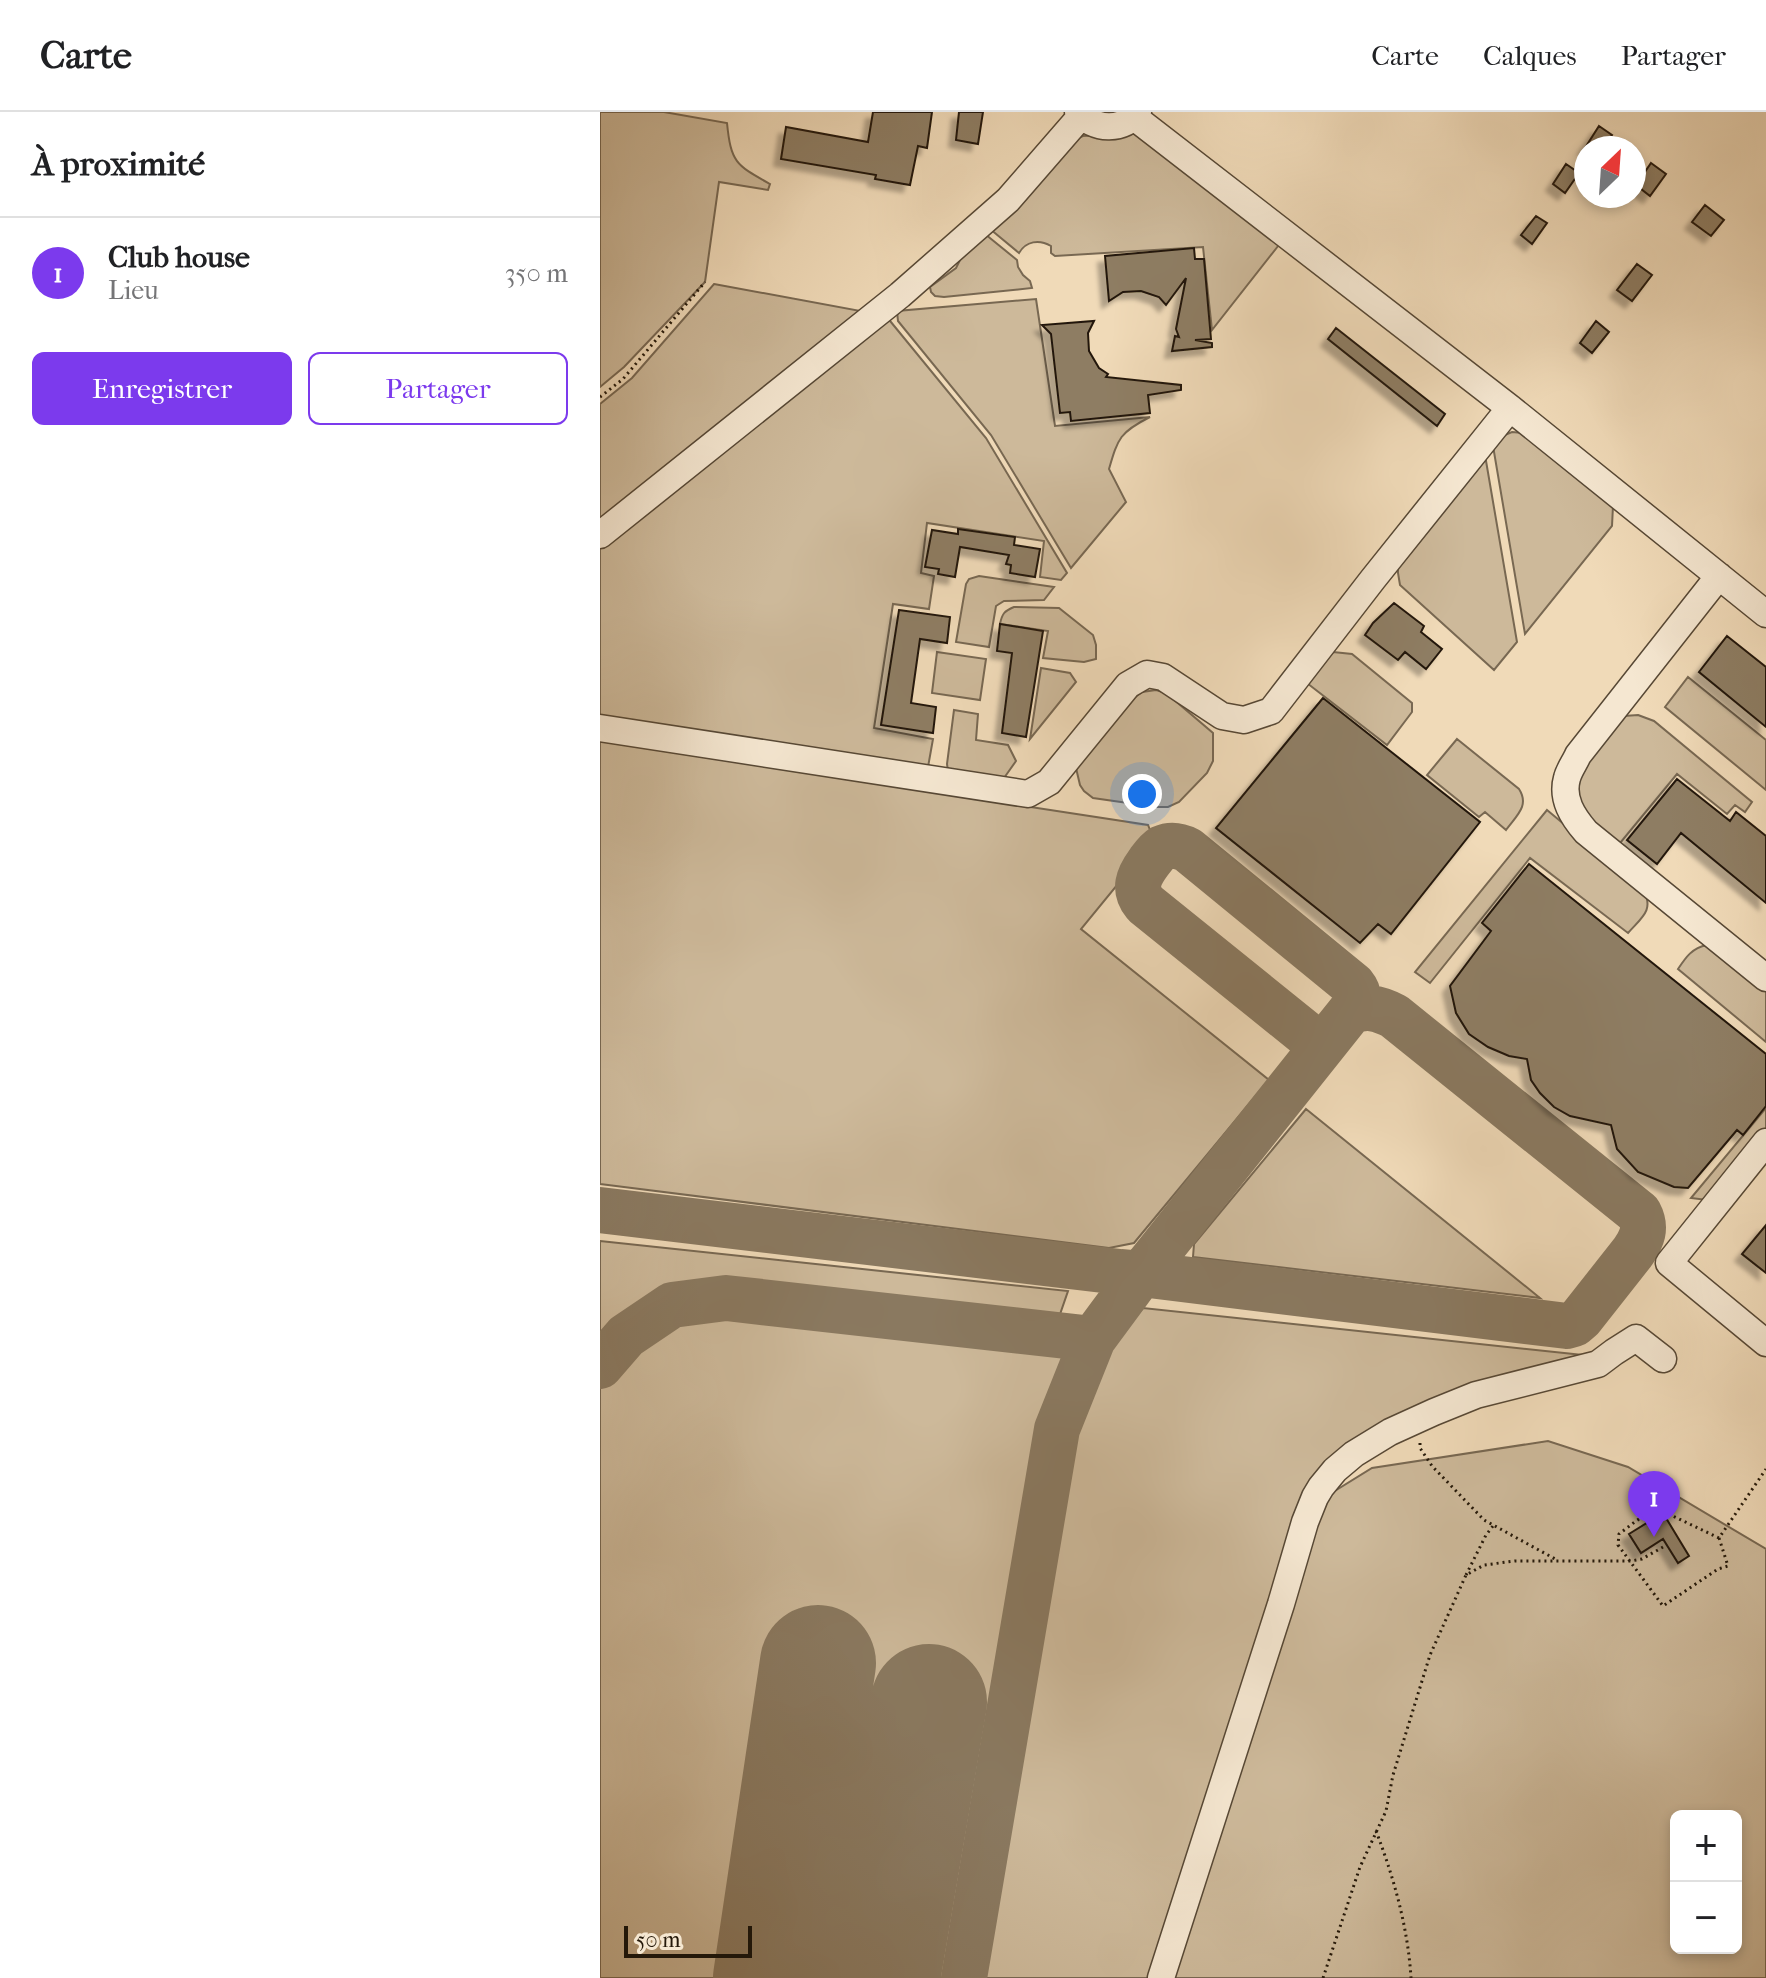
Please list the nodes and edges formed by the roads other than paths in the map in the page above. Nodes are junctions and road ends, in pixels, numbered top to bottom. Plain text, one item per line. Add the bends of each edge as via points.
1 (1080, 114) edge
2 (1136, 115) edge
3 (1510, 408) junction
4 (600, 535) edge
5 (1719, 576) junction
6 (1766, 614) edge
7 (600, 728) edge
8 (1766, 978) edge
9 (1766, 1142) edge
10 (1766, 1343) edge
11 (1663, 1359) dead end
12 (1161, 1978) edge

1 - 2 street via 1090,123 1113,127
1 - 4 street via 1008,200 900,295
2 - 3 street
3 - 5 street
3 - 7 street via 1271,711 1244,720 1222,716 1163,677 1147,674 1128,685 1049,782 1028,794
5 - 6 street
5 - 8 street via 1578,755 1567,779 1566,800 1586,832
9 - 10 street via 1669,1263
11 - 12 street via 1636,1338 1598,1364 1476,1395 1434,1412 1390,1432 1335,1470 1305,1522

